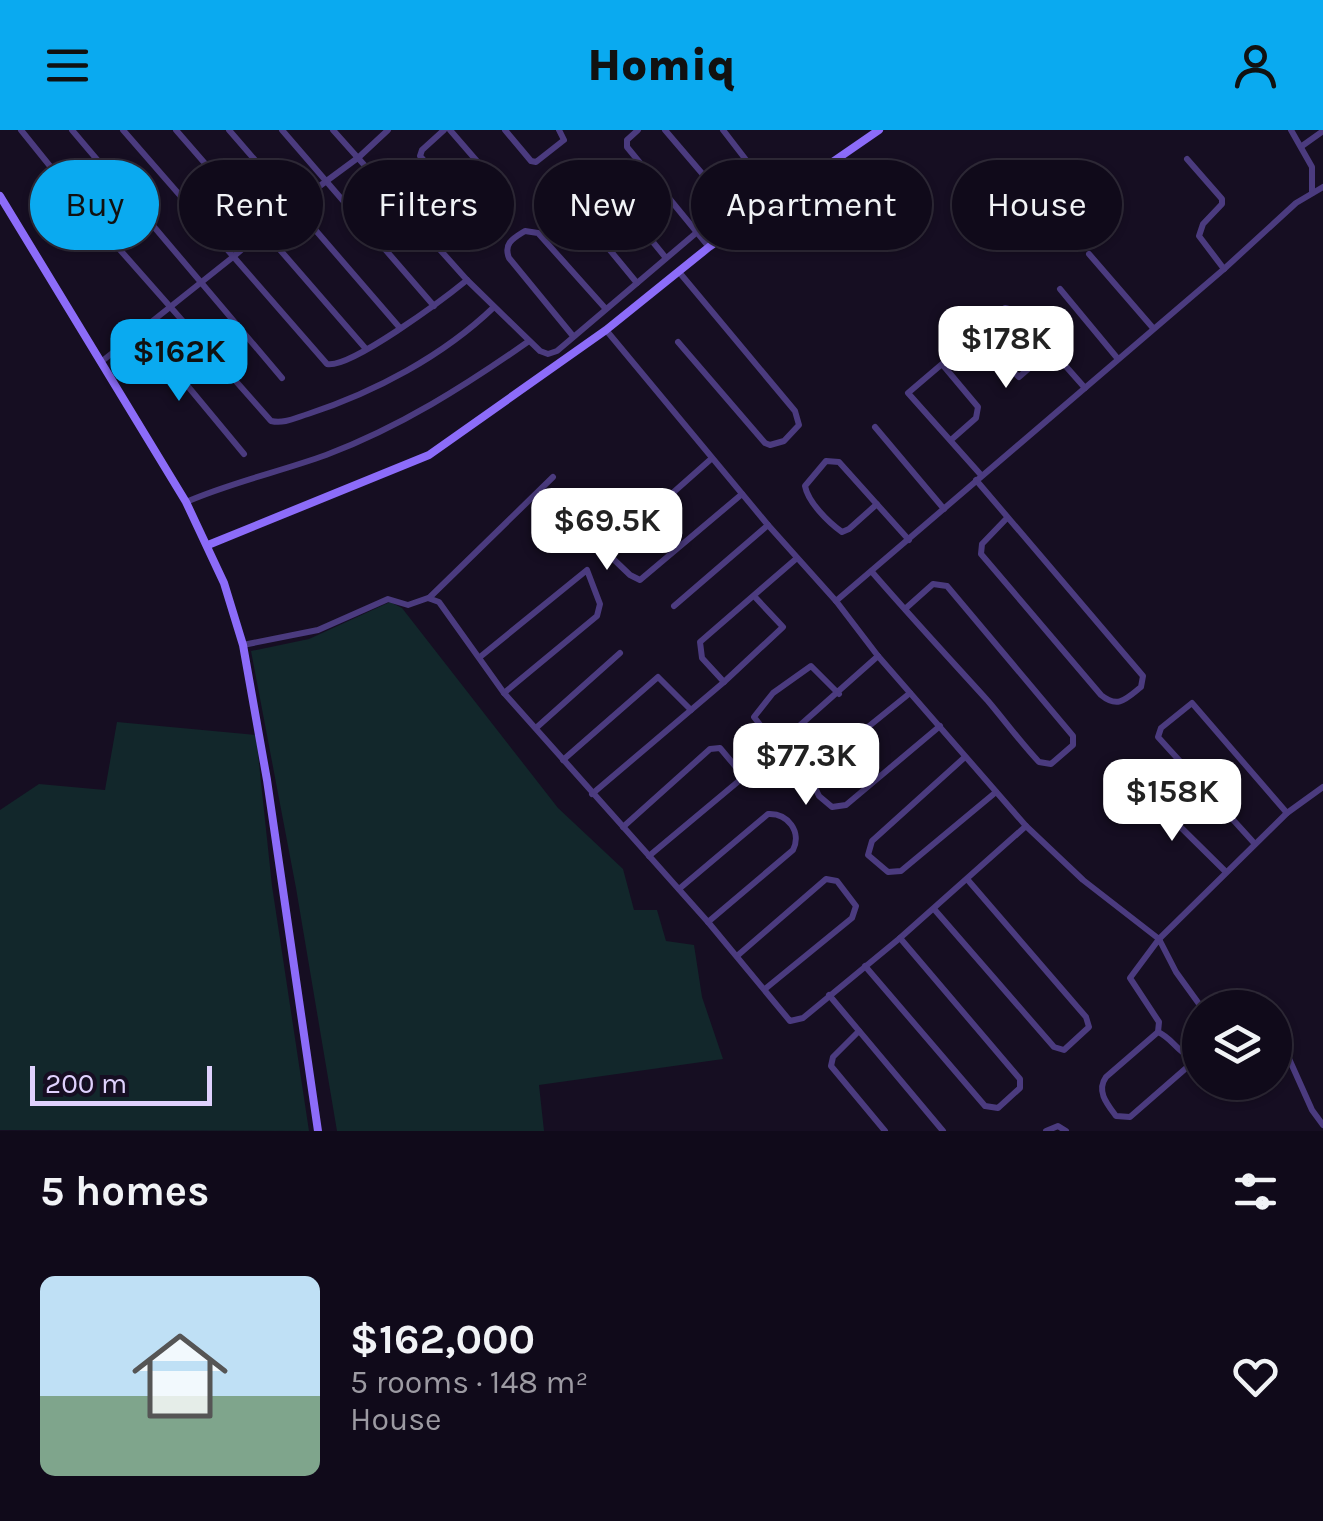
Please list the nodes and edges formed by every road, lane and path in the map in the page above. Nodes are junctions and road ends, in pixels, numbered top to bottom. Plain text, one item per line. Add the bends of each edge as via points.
1 (21, 130) edge
2 (72, 130) edge
3 (123, 130) edge
4 (176, 130) edge
5 (228, 130) edge
6 (282, 130) edge
7 (333, 130) edge
8 (388, 130) edge
9 (447, 130) edge
10 (506, 130) edge
11 (560, 130) edge
12 (638, 130) edge
13 (665, 130) edge
14 (723, 130) edge
15 (879, 130) edge
16 (1291, 130) edge
17 (1323, 131) edge
18 (1302, 146) junction
19 (359, 158) junction
20 (1187, 159) dead end
21 (203, 160) edge
22 (254, 160) edge
23 (691, 160) edge
24 (746, 160) edge
25 (835, 160) edge
26 (326, 180) junction
27 (323, 182) edge
28 (1323, 187) edge
29 (1312, 193) junction
30 (0, 196) edge
31 (691, 225) edge
32 (691, 238) edge
33 (323, 239) edge
34 (242, 250) edge
35 (283, 250) edge
36 (705, 250) edge
37 (1088, 254) dead end
38 (233, 258) junction
39 (666, 258) junction
40 (1224, 269) junction
41 (679, 272) junction
42 (467, 280) junction
43 (203, 281) junction
44 (637, 283) junction
45 (1060, 289) dead end
46 (434, 306) junction
47 (170, 307) junction
48 (494, 307) junction
49 (605, 308) junction
50 (400, 328) junction
51 (1153, 328) junction
52 (606, 330) junction
53 (142, 331) junction
54 (573, 336) junction
55 (529, 341) junction
56 (678, 342) dead end
57 (366, 348) junction
58 (1051, 349) junction
59 (1118, 359) junction
60 (101, 362) junction
61 (282, 378) dead end
62 (1085, 388) junction
63 (875, 427) dead end
64 (951, 440) junction
65 (244, 454) dead end
66 (711, 459) junction
67 (554, 477) dead end
68 (978, 478) junction
69 (742, 494) junction
70 (186, 502) junction
71 (876, 504) junction
72 (944, 509) junction
73 (1007, 518) junction
74 (768, 525) junction
75 (909, 540) junction
76 (208, 545) junction
77 (797, 558) junction
78 (872, 572) junction
79 (754, 596) junction
80 (428, 598) junction
81 (836, 601) junction
82 (674, 606) dead end
83 (904, 608) junction
84 (244, 645) junction
85 (620, 653) dead end
86 (480, 656) junction
87 (878, 656) junction
88 (724, 682) junction
89 (910, 692) junction
90 (504, 693) junction
91 (838, 694) junction
92 (691, 710) junction
93 (940, 726) junction
94 (536, 728) junction
95 (964, 758) junction
96 (563, 760) junction
97 (1323, 787) edge
98 (1144, 790) dead end
99 (996, 792) junction
100 (592, 794) junction
101 (1287, 813) junction
102 (623, 826) junction
103 (1026, 826) junction
104 (1256, 844) junction
105 (649, 856) junction
106 (1226, 872) junction
107 (968, 879) junction
108 (679, 889) junction
109 (934, 909) junction
110 (708, 922) junction
111 (900, 938) junction
112 (1159, 939) junction
113 (737, 956) junction
114 (864, 966) junction
115 (765, 989) junction
116 (1189, 990) edge
117 (829, 995) junction
118 (860, 1031) junction
119 (1158, 1032) junction
120 (1182, 1052) edge
121 (1292, 1065) edge
122 (1182, 1071) edge
123 (1323, 1125) edge
124 (318, 1131) edge
125 (885, 1131) edge
126 (943, 1131) edge
127 (1046, 1131) edge
128 (1066, 1131) edge

1 - 47 street
2 - 43 street
3 - 38 street
4 - 21 street
5 - 22 street
6 - 26 street
7 - 19 street
8 - 19 street
9 - 9 street via 502,190 477,214 420,156
10 - 11 street via 536,162 564,140
12 - 31 street via 626,147
13 - 23 street
14 - 24 street
15 - 25 main road
16 - 18 street
17 - 18 street
18 - 29 street via 1312,167
19 - 26 street
19 - 42 street
20 - 40 street via 1222,198 1199,236
26 - 27 street
26 - 46 street
28 - 29 street
29 - 40 street
30 - 60 main road
32 - 39 street
33 - 50 street
34 - 38 street
35 - 57 street
36 - 41 main road
37 - 51 street
38 - 43 street
38 - 57 street via 327,364
39 - 44 street
39 - 44 street via 603,181 583,174 567,198
40 - 51 street
41 - 52 main road
41 - 56 street via 800,425 784,441 765,443
42 - 46 street
42 - 48 street
43 - 47 street
43 - 61 street
44 - 49 street
45 - 59 street
46 - 50 street
47 - 48 street via 260,412 278,423 334,406 394,376 458,338
47 - 53 street
48 - 55 street
49 - 54 street
49 - 54 street via 538,232 512,240 509,258
50 - 57 street
51 - 59 street
52 - 66 street
52 - 76 main road via 429,455
53 - 60 street
53 - 65 street
54 - 55 street via 548,354
55 - 70 street via 404,420 328,454
58 - 58 street via 1010,307 980,332 1020,377
58 - 62 street
59 - 62 street
60 - 70 main road
62 - 68 street
63 - 72 street
64 - 64 street via 908,392 942,364 978,407 976,418
64 - 68 street
66 - 69 street
66 - 69 street via 606,552 640,580
67 - 80 street
68 - 72 street
68 - 73 street
69 - 74 street
70 - 76 main road
71 - 71 street via 835,460 805,486 842,532
71 - 75 street
72 - 75 street
73 - 73 street via 1143,676 1141,687 1120,703 1101,695 982,554 982,544
74 - 77 street
74 - 82 street
75 - 78 street
76 - 84 main road
77 - 79 street
77 - 81 street
78 - 81 street
78 - 83 street
79 - 88 street via 700,642 702,658
79 - 88 street via 783,627
80 - 84 street via 408,605 388,599 318,630
80 - 86 street via 445,608
81 - 87 street
83 - 83 street via 1039,762 1051,764 1073,745 1054,711 947,586 932,584
84 - 124 main road
85 - 94 street
86 - 90 street
86 - 90 street via 587,570 600,604 597,616
87 - 89 street
87 - 91 street
88 - 92 street
89 - 93 street
89 - 93 street via 816,769 810,779 820,796 832,807 846,805
90 - 94 street
91 - 91 street via 780,744 754,717 773,693 811,666
92 - 96 street via 658,677
92 - 100 street
93 - 95 street
94 - 96 street
95 - 99 street
95 - 99 street via 872,841 868,855 888,872 901,871
96 - 100 street
97 - 101 street
98 - 106 street
99 - 103 street
100 - 102 street
101 - 104 street
101 - 104 street via 1192,703 1161,728 1158,738
102 - 105 street
102 - 105 street via 710,749 720,748 740,780
103 - 107 street
103 - 112 street
104 - 106 street
105 - 108 street
106 - 112 street
107 - 109 street
107 - 109 street via 1089,1020 1078,1039 1064,1050 1054,1047
108 - 110 street
108 - 110 street via 768,814 781,815 794,829 793,850
109 - 111 street
110 - 113 street
111 - 114 street
111 - 114 street via 1020,1079 1020,1088 998,1108 985,1106
112 - 116 street
112 - 119 street via 1130,978 1159,1022
113 - 115 street
113 - 115 street via 826,880 837,880 854,900 852,918
114 - 117 street
115 - 117 street via 790,1021
117 - 118 street
118 - 125 street via 831,1066
118 - 126 street
119 - 120 street
119 - 122 street via 1103,1080 1103,1096 1116,1116 1130,1117
121 - 123 street
127 - 128 street

